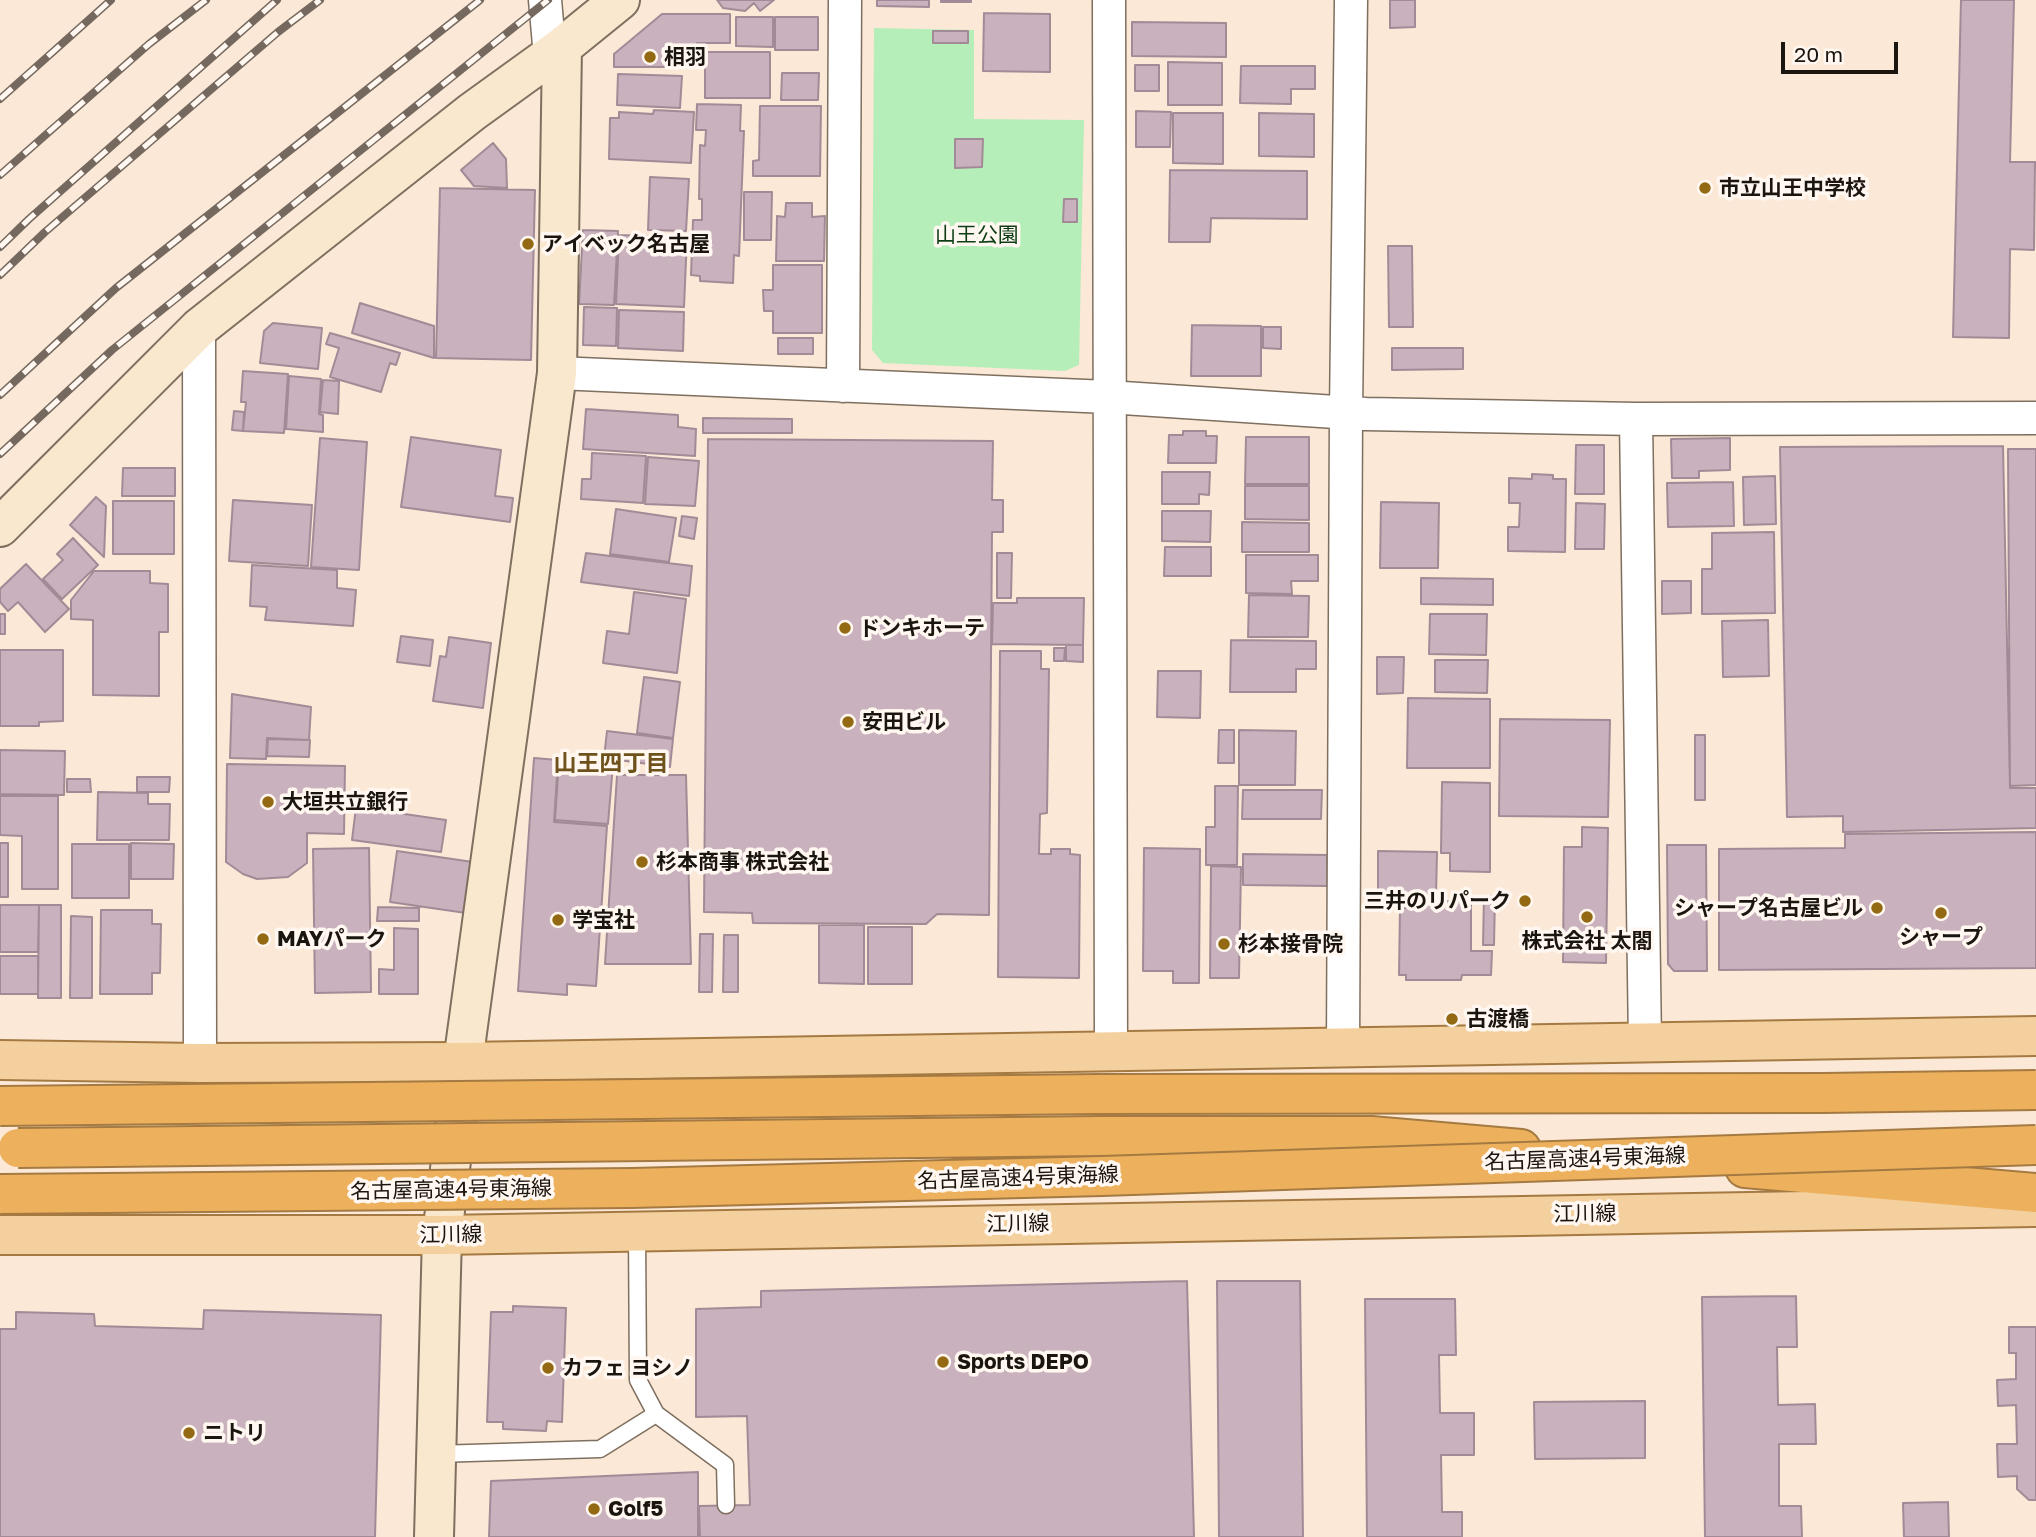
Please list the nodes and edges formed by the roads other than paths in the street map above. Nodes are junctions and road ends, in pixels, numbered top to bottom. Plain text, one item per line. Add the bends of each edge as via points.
1 (545, 0) edge
2 (620, 0) edge
3 (845, 0) edge
4 (1109, 0) edge
5 (1351, 0) edge
6 (556, 52) junction
7 (199, 328) junction
8 (557, 373) junction
9 (843, 386) junction
10 (1108, 397) junction
11 (1346, 413) junction
12 (2036, 418) edge
13 (1636, 419) junction
14 (0, 527) edge
15 (2036, 1036) edge
16 (1645, 1044) junction
17 (1343, 1049) junction
18 (1111, 1051) junction
19 (0, 1060) edge
20 (463, 1062) junction
21 (200, 1063) junction
22 (2036, 1090) edge
23 (0, 1107) edge
24 (2036, 1145) edge
25 (0, 1148) edge
26 (2036, 1193) edge
27 (0, 1194) edge
28 (2036, 1207) edge
29 (636, 1231) junction
30 (0, 1235) edge
31 (442, 1235) junction
32 (656, 1414) junction
33 (436, 1454) junction
34 (726, 1506) dead end
35 (434, 1537) edge

1 - 6 street
2 - 6 street
3 - 9 street
4 - 10 street
5 - 11 street
6 - 7 street via 472,112
6 - 8 street
7 - 14 street
7 - 21 street
8 - 9 street
8 - 20 street
9 - 10 street
10 - 11 street
10 - 18 street
11 - 13 street
11 - 17 street
12 - 13 street
13 - 16 street
15 - 16 main road
16 - 17 main road
17 - 18 main road
18 - 20 main road
19 - 21 main road
20 - 21 main road
20 - 31 street
22 - 23 highway, bridge via 1099,1094
24 - 27 highway, 名古屋高速4号東海線, bridge via 632,1188
25 - 26 highway, bridge via 1371,1136
28 - 29 main road, 江川線
29 - 31 main road, 江川線
29 - 32 lane via 639,1380
30 - 31 main road, 江川線
31 - 33 street
32 - 33 lane via 600,1449
32 - 34 lane via 724,1465
33 - 35 street

